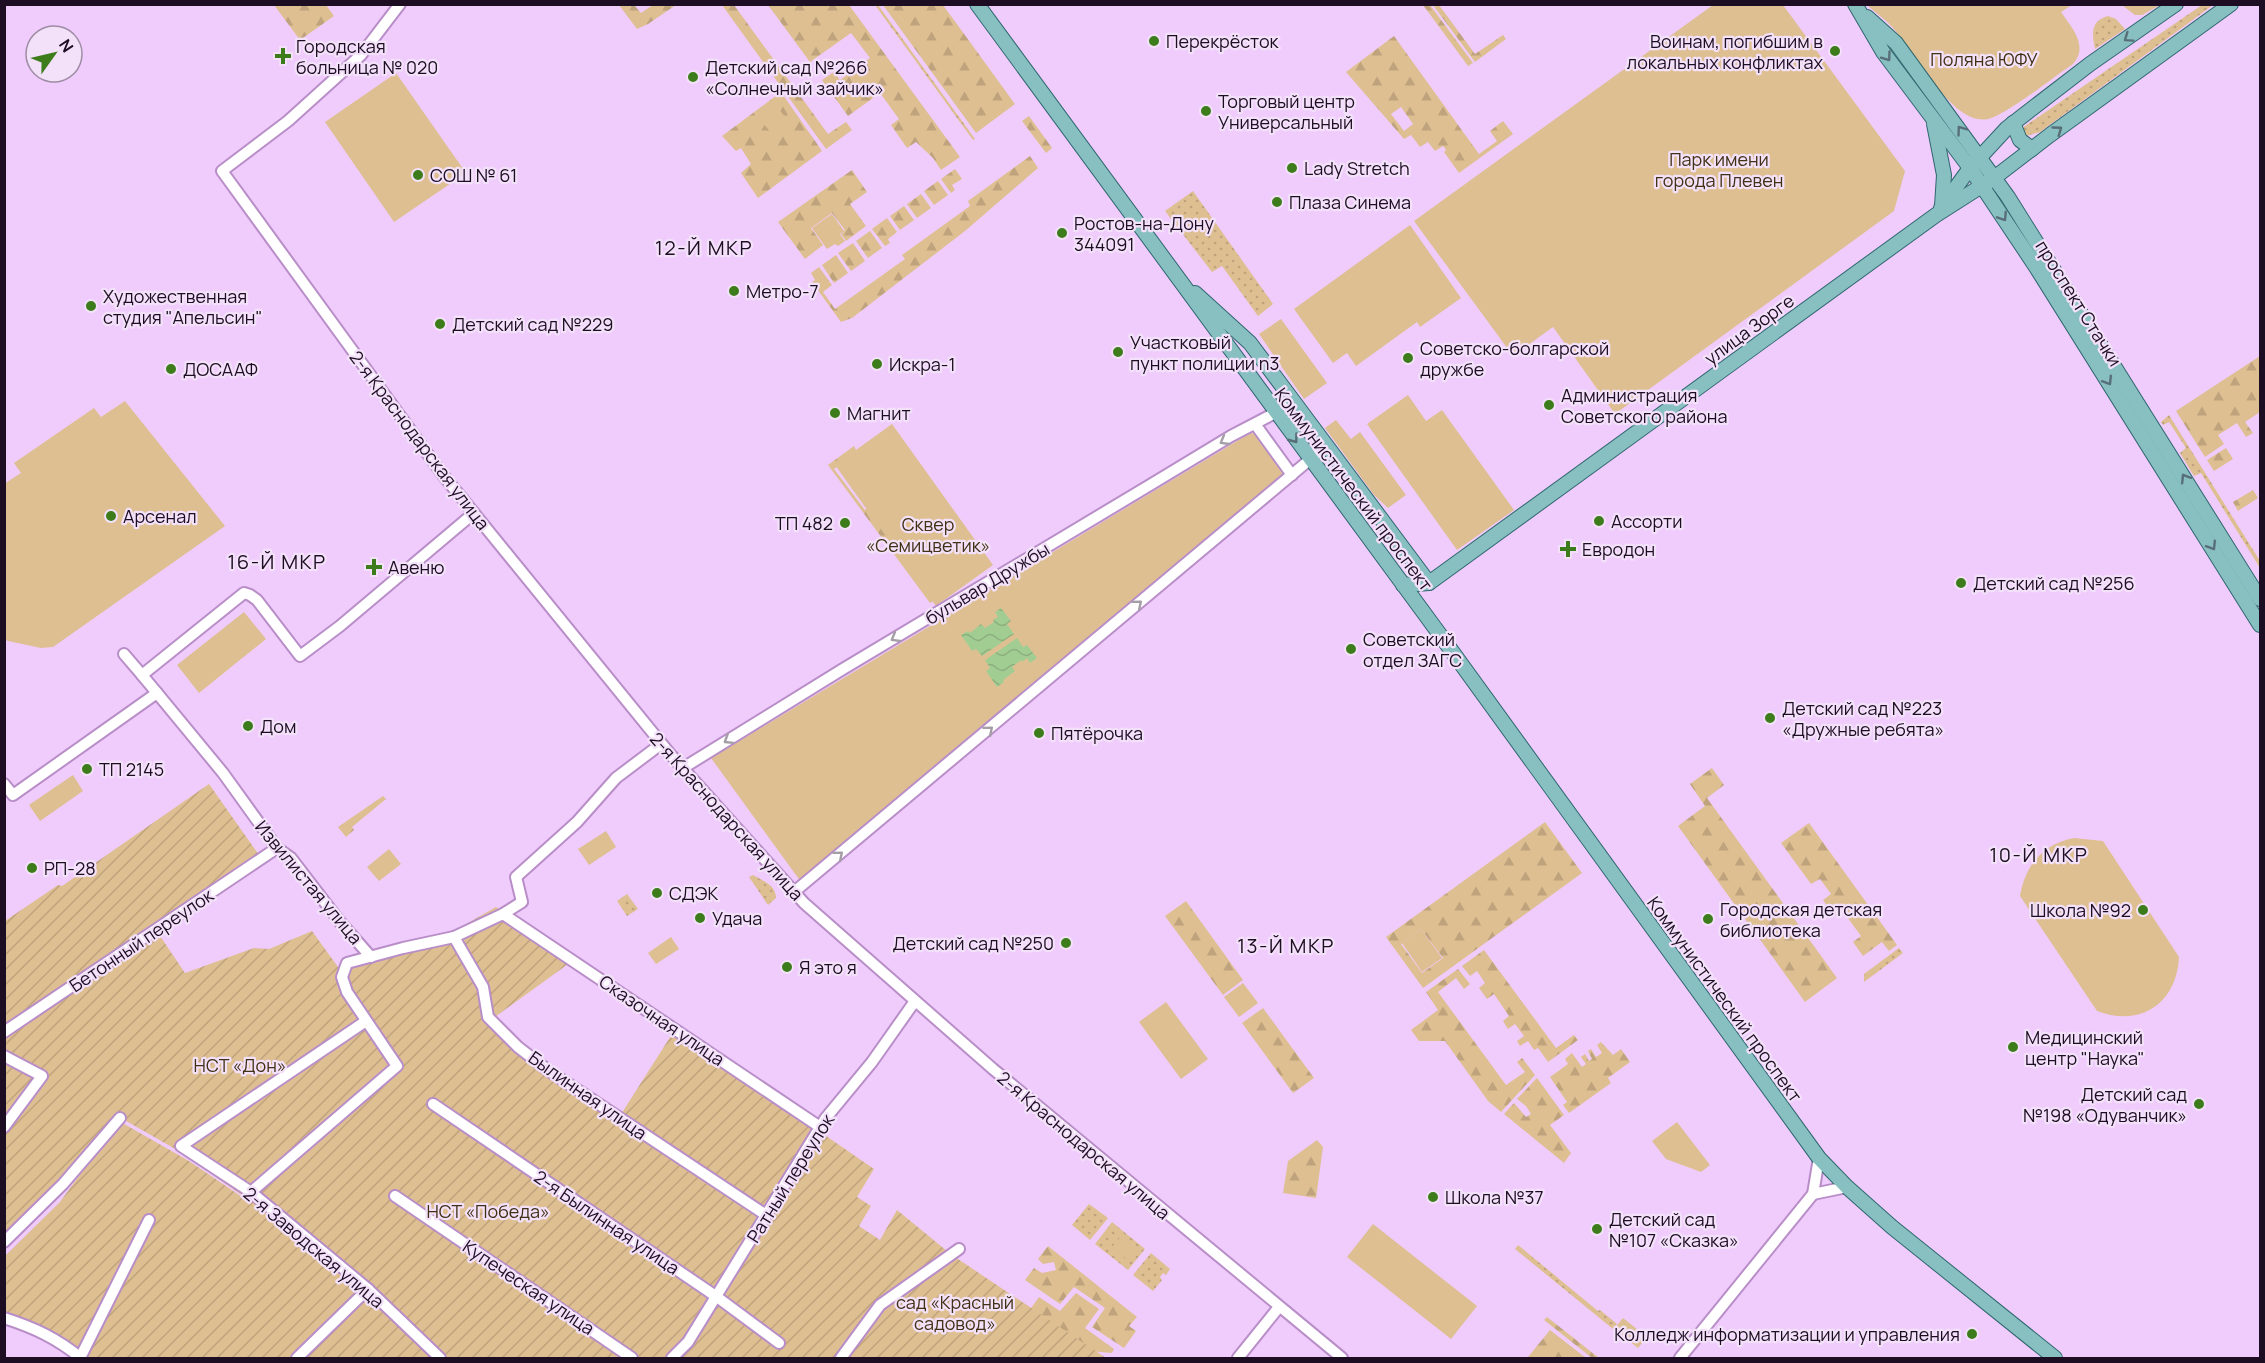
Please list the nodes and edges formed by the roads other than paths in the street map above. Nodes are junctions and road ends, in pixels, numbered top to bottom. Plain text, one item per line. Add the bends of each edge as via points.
1 (400, 4) edge
2 (977, 4) edge
3 (2176, 4) edge
4 (2231, 4) edge
5 (1856, 6) edge
6 (1932, 117) junction
7 (2013, 123) junction
8 (2032, 149) junction
9 (1980, 157) junction
10 (1970, 168) junction
11 (1989, 182) junction
12 (1939, 212) junction
13 (1174, 273) junction
14 (1294, 403) junction
15 (1275, 413) junction
16 (1255, 424) junction
17 (1326, 446) junction
18 (1310, 460) junction
19 (1292, 475) junction
20 (474, 513) junction
21 (1429, 583) junction
22 (1403, 585) junction
23 (2260, 599) edge
24 (1421, 610) junction
25 (2260, 625) edge
26 (124, 654) dead end
27 (142, 675) junction
28 (157, 693) junction
29 (661, 744) junction
30 (686, 766) junction
31 (4, 784) edge
32 (277, 848) junction
33 (796, 891) junction
34 (503, 914) junction
35 (454, 938) junction
36 (371, 957) junction
37 (915, 1002) junction
38 (366, 1021) junction
39 (4, 1032) edge
40 (4, 1056) edge
41 (433, 1104) dead end
42 (120, 1118) dead end
43 (4, 1127) edge
44 (820, 1127) junction
45 (1819, 1158) junction
46 (1847, 1187) junction
47 (250, 1192) junction
48 (1813, 1194) junction
49 (395, 1196) dead end
50 (766, 1215) junction
51 (149, 1220) dead end
52 (4, 1242) edge
53 (959, 1249) dead end
54 (368, 1289) junction
55 (717, 1297) junction
56 (1279, 1307) junction
57 (4, 1318) edge
58 (779, 1343) dead end
59 (81, 1358) edge
60 (297, 1359) edge
61 (440, 1359) edge
62 (632, 1359) edge
63 (672, 1359) edge
64 (841, 1359) edge
65 (1238, 1359) edge
66 (1342, 1359) edge
67 (1680, 1359) edge
68 (2055, 1359) edge

1 - 20 street, 2-я Краснодарская улица via 361,55 288,121 222,171
2 - 13 main road, Коммунистический проспект
3 -> 7 main road, улица Зорге
8 -> 4 main road, улица Зорге
5 -> 6 main road, проспект Стачки via 1883,52
9 -> 5 main road, проспект Стачки via 1896,43
6 - 10 main road, проспект Стачки
6 - 12 main road via 1943,166
7 - 8 main road via 2020,140
7 - 9 main road, улица Зорге
8 - 11 main road, улица Зорге
9 - 10 main road, улица Зорге
9 - 11 main road, проспект Стачки
10 - 11 main road, проспект Стачки
10 - 12 main road, улица Зорге
11 - 12 main road, улица Зорге
23 -> 11 main road, проспект Стачки
11 -> 25 main road, проспект Стачки via 2048,286
12 - 21 main road, улица Зорге
13 - 14 main road, Коммунистический проспект via 1250,344
13 - 15 main road, Коммунистический проспект
14 - 15 street, бульвар Дружбы
14 - 17 main road, Коммунистический проспект
15 - 16 street, бульвар Дружбы
15 -> 18 main road, Коммунистический проспект
16 - 19 street
16 -> 30 street, бульвар Дружбы
17 - 18 street
17 - 21 main road, Коммунистический проспект
18 - 19 street
18 - 22 main road, Коммунистический проспект
33 -> 19 street
20 - 27 street via 300,656 256,600 244,593
20 - 29 street, 2-я Краснодарская улица
21 - 22 main road
21 - 24 main road, Коммунистический проспект
22 - 24 main road, Коммунистический проспект
24 - 45 main road, Коммунистический проспект
26 - 27 street, Извилистая улица
27 - 28 street, Извилистая улица
28 - 31 street via 13,795
28 - 32 street, Извилистая улица via 223,773
29 - 30 street, 2-я Краснодарская улица
29 - 34 street via 616,778 577,822 516,877 522,902
30 - 33 street, 2-я Краснодарская улица
32 - 36 street, Извилистая улица via 291,858
32 - 39 street, Бетонный переулок
33 - 37 street, 2-я Краснодарская улица via 829,927
34 - 35 street
34 - 44 street, Сказочная улица
35 - 36 street
35 - 50 street, Былинная улица via 483,987 488,1017 518,1047
36 - 38 street, Извилистая улица via 347,963 342,976 347,992
37 - 44 street, Ратный переулок
37 - 56 street, 2-я Краснодарская улица
38 - 47 street, Извилистая улица via 397,1066
38 - 47 street, 2-я Заводская улица via 181,1146
40 - 43 street via 40,1080
41 - 55 street, 2-я Былинная улица
42 - 52 street via 63,1184
44 - 50 street, Ратный переулок
45 - 46 main road, Коммунистический проспект
45 - 48 street
46 - 48 street
46 - 68 main road, Коммунистический проспект
47 - 54 street, 2-я Заводская улица
48 - 67 street
49 - 62 street, Купеческая улица
50 - 55 street, Ратный переулок
51 - 59 street
53 - 64 street via 879,1305
54 - 60 street
54 - 61 street, 2-я Заводская улица
55 - 58 street, 2-я Былинная улица
55 - 63 street, Ратный переулок
56 - 65 street
56 - 66 street, 2-я Краснодарская улица
57 - 59 street via 61,1342

